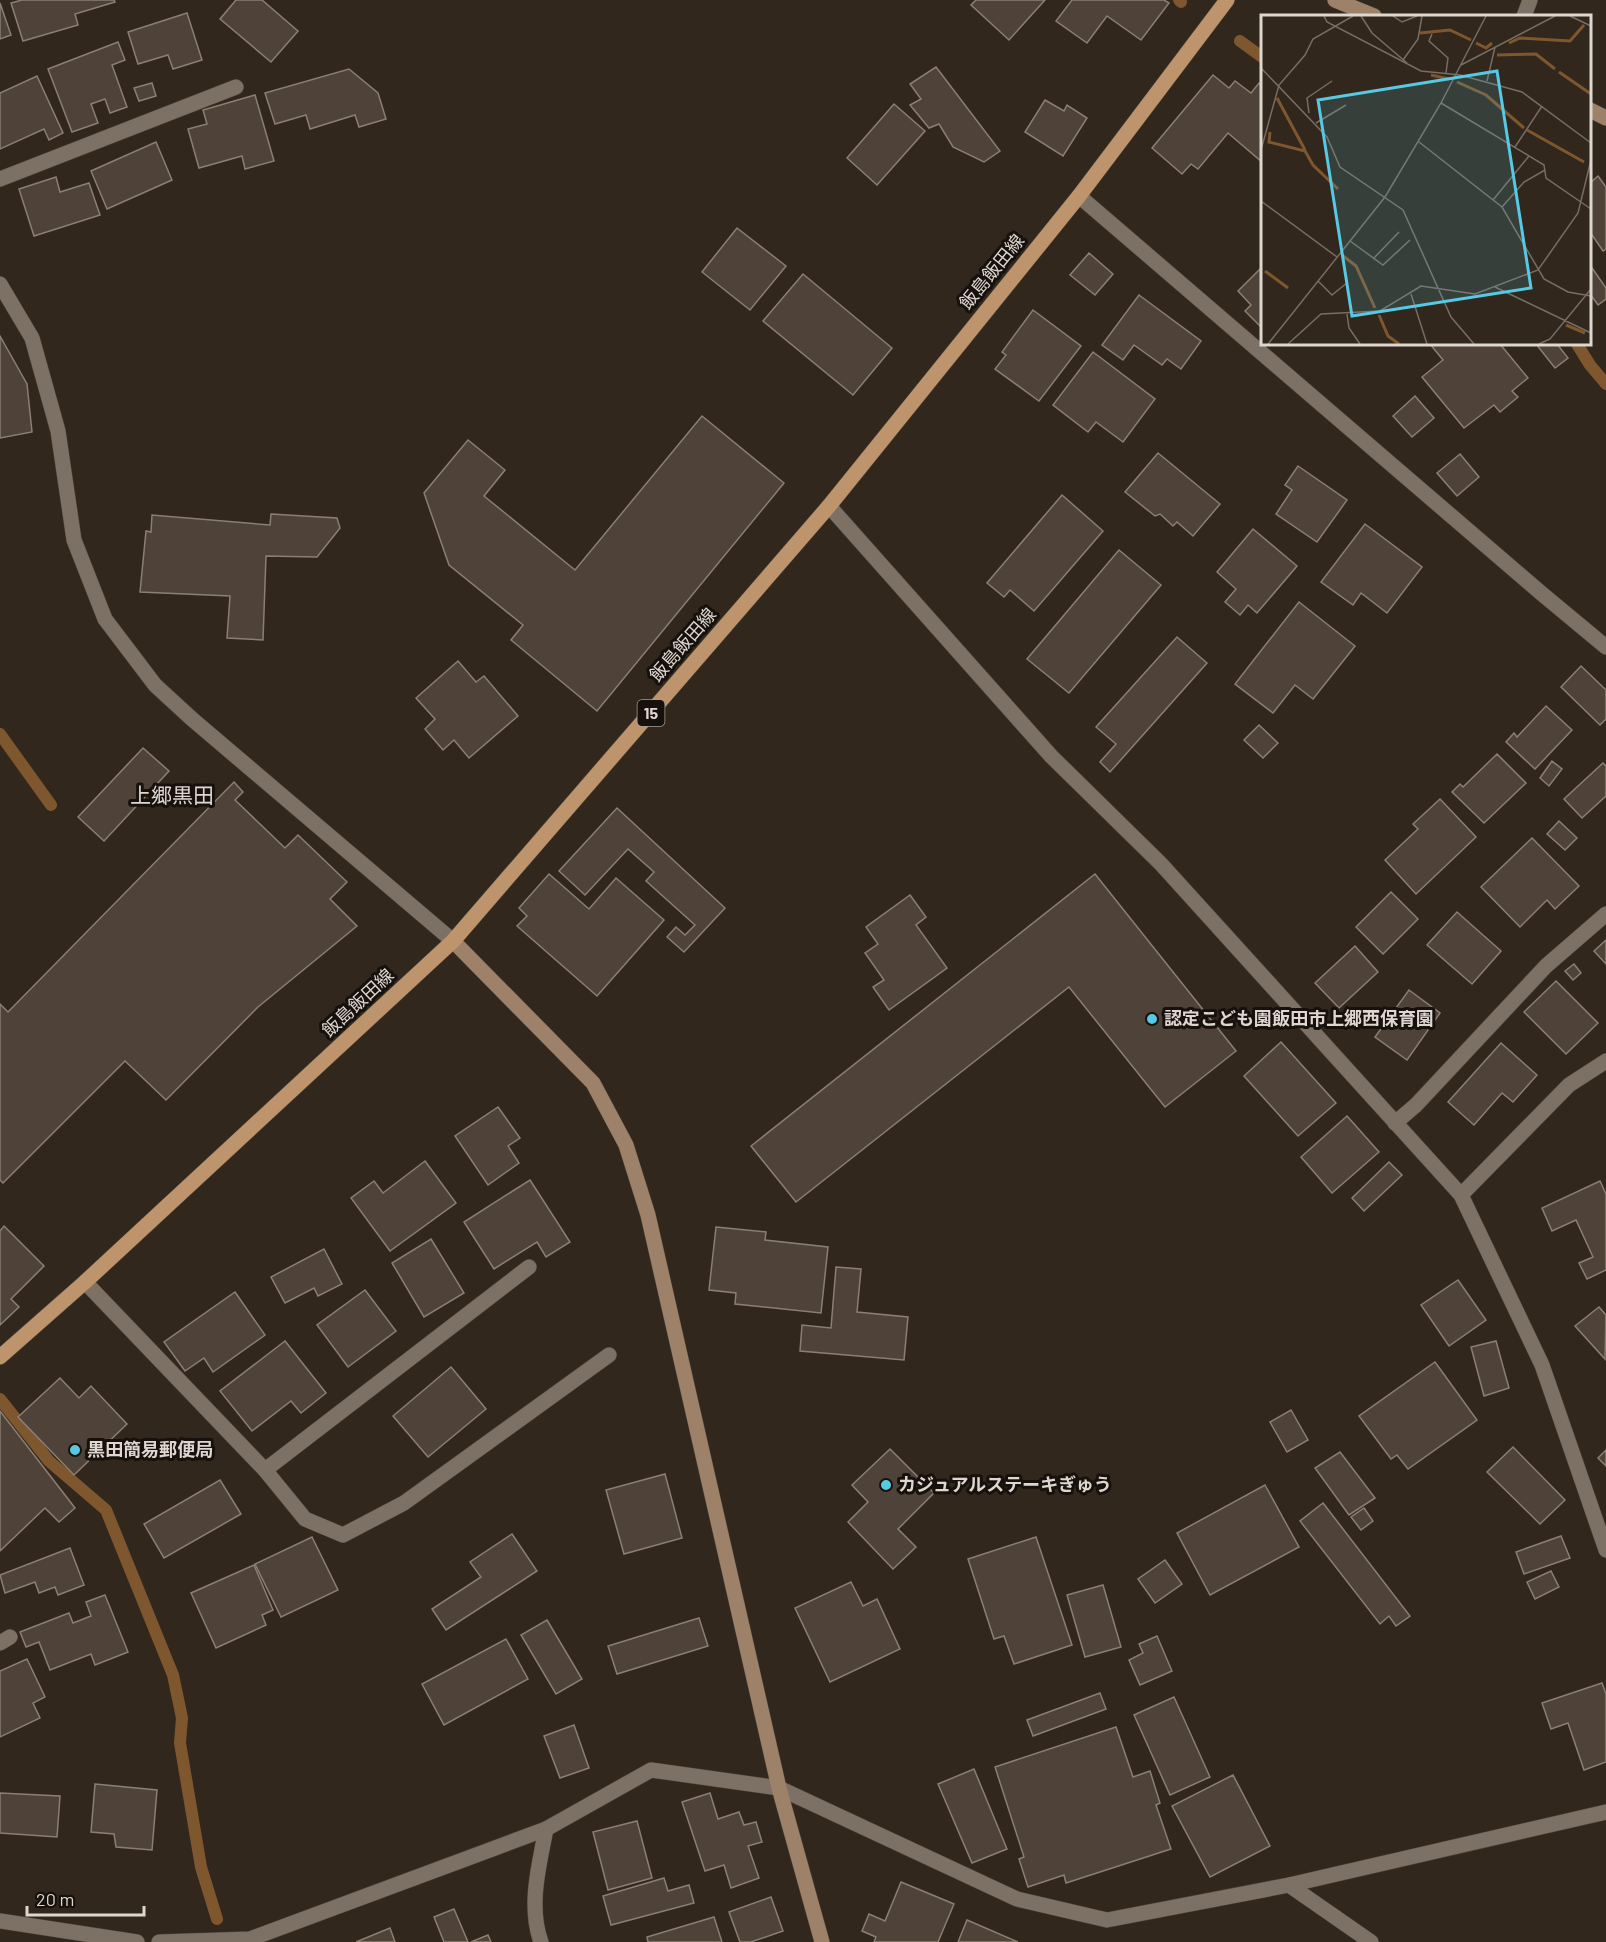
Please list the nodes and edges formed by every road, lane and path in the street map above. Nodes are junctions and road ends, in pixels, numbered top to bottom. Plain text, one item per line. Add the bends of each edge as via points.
1 (1227, 0) edge
2 (1335, 0) edge
3 (1530, 0) edge
4 (1372, 15) edge
5 (1524, 15) edge
6 (236, 87) dead end
7 (1591, 110) edge
8 (1606, 118) edge
9 (0, 179) edge
10 (1079, 196) junction
11 (0, 284) edge
12 (829, 506) junction
13 (1606, 647) edge
14 (1606, 914) edge
15 (453, 941) junction
16 (1606, 1061) edge
17 (1395, 1123) junction
18 (1461, 1195) junction
19 (530, 1267) dead end
20 (85, 1282) junction
21 (609, 1355) dead end
22 (0, 1357) edge
23 (265, 1470) junction
24 (1606, 1551) edge
25 (779, 1788) junction
26 (1606, 1812) edge
27 (546, 1829) junction
28 (1289, 1885) junction
29 (0, 1921) edge
30 (137, 1942) edge
31 (159, 1942) edge
32 (541, 1942) edge
33 (822, 1942) edge
34 (1371, 1942) edge

1 - 10 main road, 飯島飯田線 / 15
2 - 4 street
3 - 5 street
6 - 9 street
7 - 8 street
10 - 12 main road, 飯島飯田線 / 15
10 - 13 street
11 - 15 street via 32,338 58,431 74,540 105,619 154,685
12 - 15 main road, 飯島飯田線 / 15
12 - 17 street via 1051,756 1161,864
14 - 17 street via 1546,966
15 - 20 main road, 飯島飯田線 / 15
15 - 25 street via 593,1083 626,1145 648,1215
16 - 18 street via 1569,1084
17 - 18 street
18 - 24 street via 1542,1365
19 - 23 street
20 - 22 main road, 飯島飯田線 / 15
20 - 23 street
21 - 23 street via 404,1503 343,1534 305,1519
25 - 27 street via 651,1770
25 - 28 street via 1017,1899 1107,1920
25 - 33 street
26 - 28 street
27 - 31 street via 250,1939
27 - 32 street via 536,1882 535,1926
28 - 34 street
29 - 30 street

